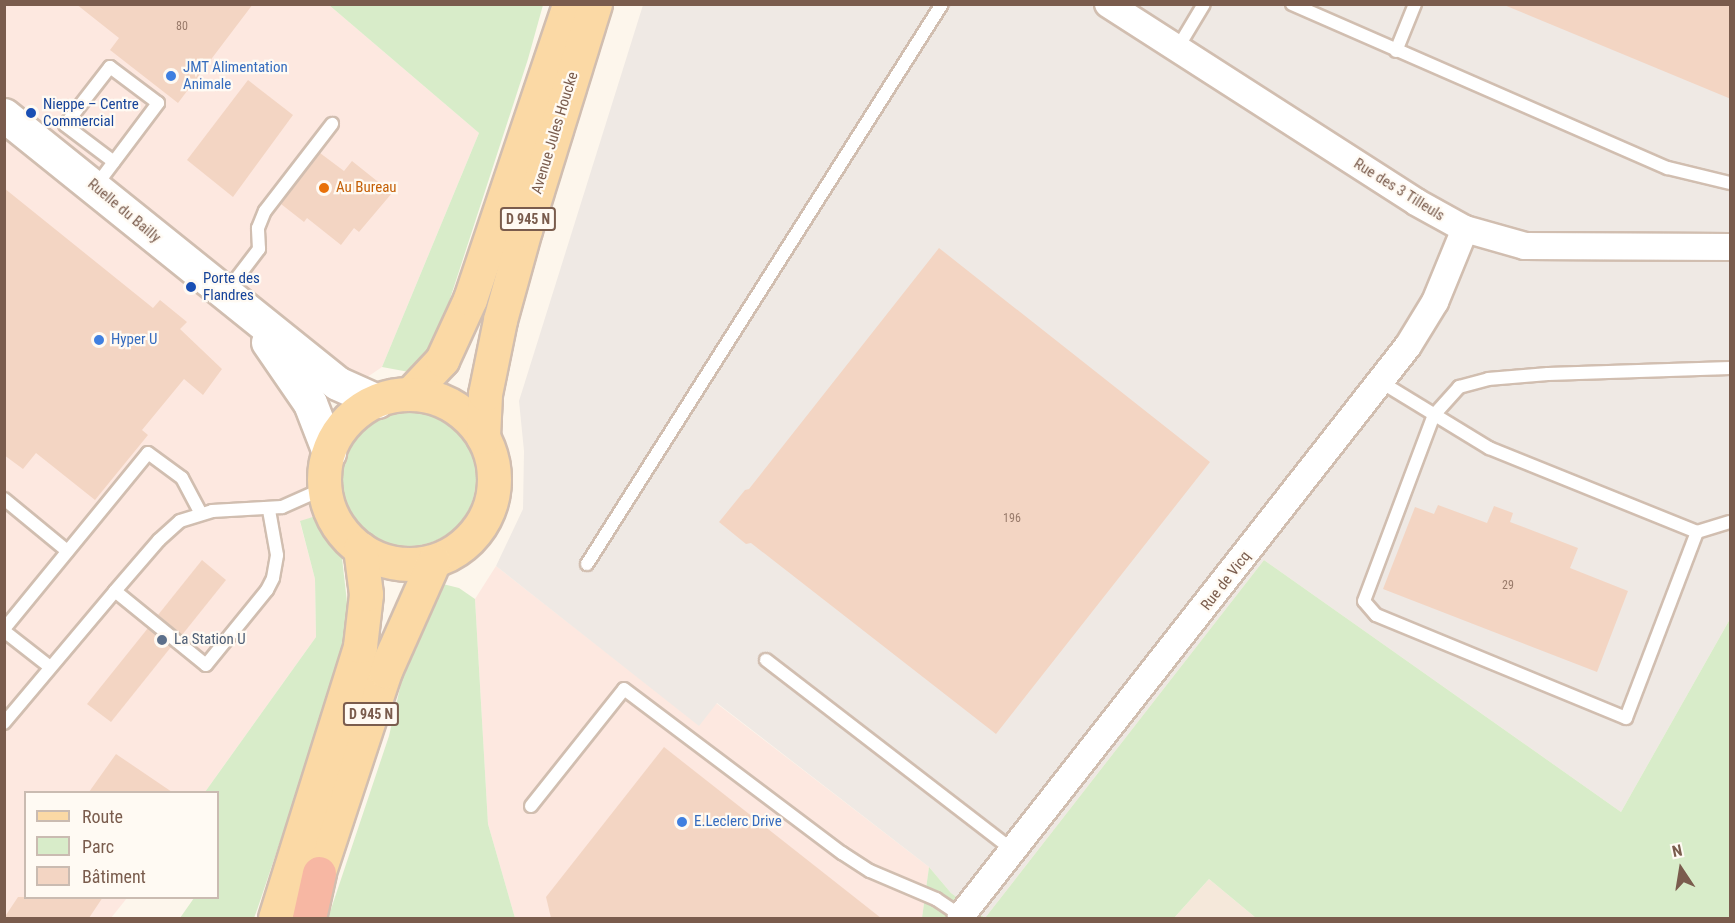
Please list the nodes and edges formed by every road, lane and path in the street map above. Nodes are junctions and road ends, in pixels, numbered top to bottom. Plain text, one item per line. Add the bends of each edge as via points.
1 (569, 4) edge
2 (595, 4) edge
3 (942, 4) edge
4 (1108, 4) edge
5 (1204, 4) edge
6 (1292, 4) edge
7 (1415, 4) edge
8 (1177, 49) junction
9 (1396, 51) junction
10 (4, 115) edge
11 (332, 124) dead end
12 (104, 174) junction
13 (1731, 183) edge
14 (1465, 229) junction
15 (1731, 247) edge
16 (233, 302) junction
17 (1731, 368) edge
18 (1381, 382) junction
19 (410, 394) junction
20 (377, 401) junction
21 (1434, 415) junction
22 (483, 437) junction
23 (329, 452) junction
24 (325, 488) junction
25 (4, 499) edge
26 (269, 510) junction
27 (201, 513) junction
28 (1731, 522) edge
29 (1696, 532) junction
30 (360, 548) junction
31 (68, 551) junction
32 (434, 561) junction
33 (587, 564) dead end
34 (115, 591) junction
35 (4, 630) edge
36 (766, 660) dead end
37 (50, 667) junction
38 (4, 723) edge
39 (531, 806) dead end
40 (1014, 851) junction
41 (319, 873) junction
42 (276, 918) edge
43 (303, 918) edge
44 (309, 918) edge
45 (961, 918) edge

1 - 19 main road, Avenue Jules Houcke / D 945 N via 470,299 442,360
2 - 22 main road, Avenue Jules Houcke / D 945 N via 500,320 485,394
3 - 33 lane
4 - 8 street, Rue des 3 Tilleuls
5 - 8 lane
6 - 9 lane
7 - 9 lane
8 - 14 street, Rue des 3 Tilleuls via 1416,202
9 - 13 lane via 1668,168
10 - 12 street, Ruelle du Bailly
11 - 16 lane via 265,211 258,228 258,249
12 - 12 lane via 158,103 110,67 65,125
12 - 16 street, Ruelle du Bailly
14 - 15 street, Rue des 3 Tilleuls via 1525,246
14 - 18 street, Rue de Vicq via 1429,316
16 - 20 street, Ruelle du Bailly via 337,383
16 - 23 street, Ruelle du Bailly via 302,390
17 - 21 lane via 1488,379 1459,387
18 - 21 lane
18 - 40 street, Rue de Vicq
19 - 20 main road
19 - 22 main road via 432,397 453,406 470,419
20 - 23 main road via 344,425
21 - 29 lane via 1489,448
21 - 29 lane via 1364,601 1376,615 1626,718
22 - 32 main road via 494,473 489,511 467,542
23 - 24 main road
24 - 26 lane via 294,504
24 - 30 main road via 336,522
25 - 31 lane
26 - 27 lane
26 - 34 lane via 278,555 273,578 206,665
27 - 31 lane via 182,478 148,453
27 - 34 lane via 169,530
28 - 29 lane
30 - 32 main road via 395,563
30 - 42 main road, D 945 N via 366,594 360,646
31 - 35 lane
32 - 41 main road, D 945 N via 385,671
34 - 37 lane
35 - 37 lane
36 - 40 lane
37 - 38 lane
39 - 45 lane via 624,689 842,853 870,871 936,899
40 - 45 street, Rue de Vicq
41 - 43 main road, D 945 N
41 - 44 highway

